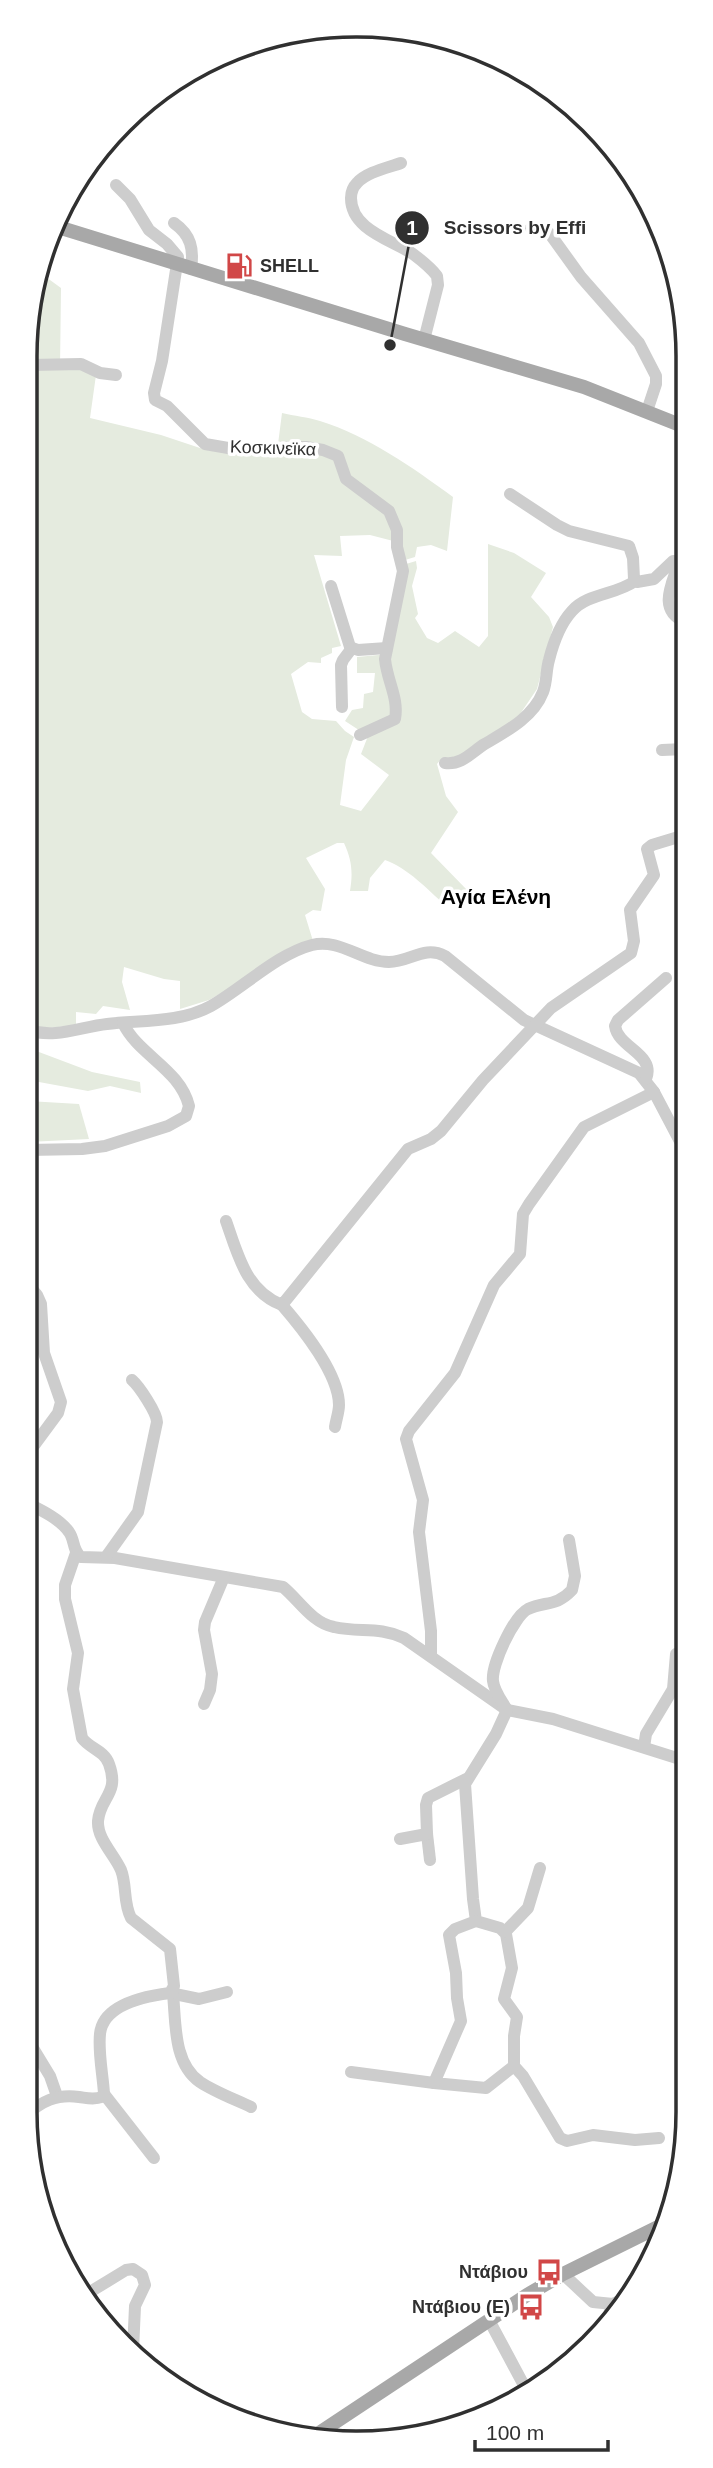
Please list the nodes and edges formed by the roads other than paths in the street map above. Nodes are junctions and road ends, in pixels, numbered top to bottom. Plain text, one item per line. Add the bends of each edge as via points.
1 (401, 163) dead end
2 (116, 186) dead end
3 (174, 223) dead end
4 (63, 229) edge
5 (531, 229) dead end
6 (185, 267) junction
7 (424, 340) junction
8 (37, 365) edge
9 (116, 375) dead end
10 (647, 411) junction
11 (676, 423) edge
12 (510, 494) dead end
13 (676, 562) edge
14 (676, 570) edge
15 (635, 581) junction
16 (331, 586) dead end
17 (676, 616) edge
18 (352, 648) junction
19 (387, 648) junction
20 (342, 707) dead end
21 (360, 734) dead end
22 (676, 749) edge
23 (662, 750) dead end
24 (445, 763) dead end
25 (676, 838) edge
26 (666, 978) dead end
27 (123, 1023) junction
28 (534, 1025) junction
29 (37, 1031) edge
30 (646, 1079) junction
31 (654, 1092) junction
32 (676, 1134) edge
33 (37, 1150) edge
34 (226, 1221) dead end
35 (37, 1295) edge
36 (282, 1306) junction
37 (132, 1380) dead end
38 (335, 1427) dead end
39 (37, 1441) edge
40 (37, 1509) edge
41 (569, 1540) dead end
42 (76, 1553) junction
43 (106, 1557) junction
44 (224, 1577) junction
45 (676, 1654) dead end
46 (431, 1656) junction
47 (205, 1704) dead end
48 (507, 1710) junction
49 (644, 1747) junction
50 (676, 1758) edge
51 (466, 1779) junction
52 (427, 1834) junction
53 (400, 1839) dead end
54 (430, 1860) dead end
55 (540, 1868) dead end
56 (476, 1921) junction
57 (505, 1932) junction
58 (227, 1992) dead end
59 (171, 1994) junction
60 (37, 2059) edge
61 (514, 2066) junction
62 (351, 2073) dead end
63 (434, 2083) junction
64 (104, 2094) junction
65 (57, 2096) junction
66 (251, 2106) dead end
67 (37, 2108) edge
68 (659, 2138) dead end
69 (154, 2158) dead end
70 (652, 2235) edge
71 (563, 2274) junction
72 (92, 2291) edge
73 (612, 2304) edge
74 (489, 2320) junction
75 (134, 2342) edge
76 (523, 2383) edge
77 (324, 2430) edge

1 - 7 street via 357,183 352,204 374,233 412,254 437,276
2 - 6 street
3 - 6 street via 192,245
4 - 6 main road
5 - 10 street via 550,234 639,343 656,376
6 - 7 main road
6 - 19 street, Κοσκινεϊκα via 153,398 205,444 234,449 306,447 338,456 344,476 389,511 397,530 403,571
7 - 10 main road via 565,381
8 - 9 street via 81,364
10 - 11 main road
12 - 15 street via 557,526 629,546
13 - 15 street via 654,579
14 - 17 street via 668,604
15 - 24 street via 575,607 555,641 542,693 533,707 501,736 460,762
16 - 18 street
18 - 19 street
18 - 20 street via 341,665
19 - 21 street, Κοσκινεϊκα via 386,674 397,706 395,719
22 - 23 street
25 - 28 street via 648,849 654,875 630,911 631,953 564,997
26 - 30 street via 615,1026 618,1036 647,1064
27 - 28 street via 203,1010 295,951 323,944 387,962 437,952
27 - 29 street via 55,1034
27 - 33 street via 183,1092 189,1106 186,1116 99,1147
28 - 30 street
28 - 36 street via 441,1131 400,1157
30 - 31 street
31 - 32 street
31 - 46 street via 594,1121 575,1138 523,1214 520,1254 494,1285 455,1373 409,1431 406,1439 423,1500 419,1532
34 - 36 street via 240,1262 257,1290
35 - 39 street via 44,1353 61,1402
36 - 38 street via 321,1356 333,1381 339,1404
37 - 43 street via 155,1411 157,1422 138,1512
40 - 42 street via 64,1526
41 - 48 street via 575,1576 572,1590 553,1603 521,1614 494,1670 495,1688
42 - 43 street via 83,1558
42 - 59 street via 65,1585 78,1653 73,1689 82,1738 104,1755 113,1783 98,1819 100,1833 121,1870 127,1912 170,1949
43 - 44 street
44 - 46 street via 282,1587 315,1619 333,1627 388,1630
44 - 47 street via 205,1622 212,1674
45 - 49 street via 673,1689 646,1734
46 - 48 street
48 - 49 street
48 - 51 street
49 - 50 street
51 - 52 street via 428,1798
51 - 56 street
52 - 53 street
52 - 54 street
55 - 57 street via 528,1908
56 - 57 street
56 - 63 street via 449,1935 461,2021
57 - 61 street via 512,1968 504,1999 517,2017
58 - 59 street via 199,1999
59 - 64 street via 144,1996 105,2019 100,2033
59 - 66 street via 188,2071
60 - 65 street
61 - 63 street via 486,2088
61 - 68 street via 562,2139 593,2134
62 - 63 street
64 - 65 street via 95,2100
64 - 69 street
65 - 67 street
70 - 71 main road
71 - 73 street via 593,2302
71 - 74 main road
72 - 75 street via 126,2270 142,2276 145,2285 135,2306
74 - 76 street
74 - 77 main road

